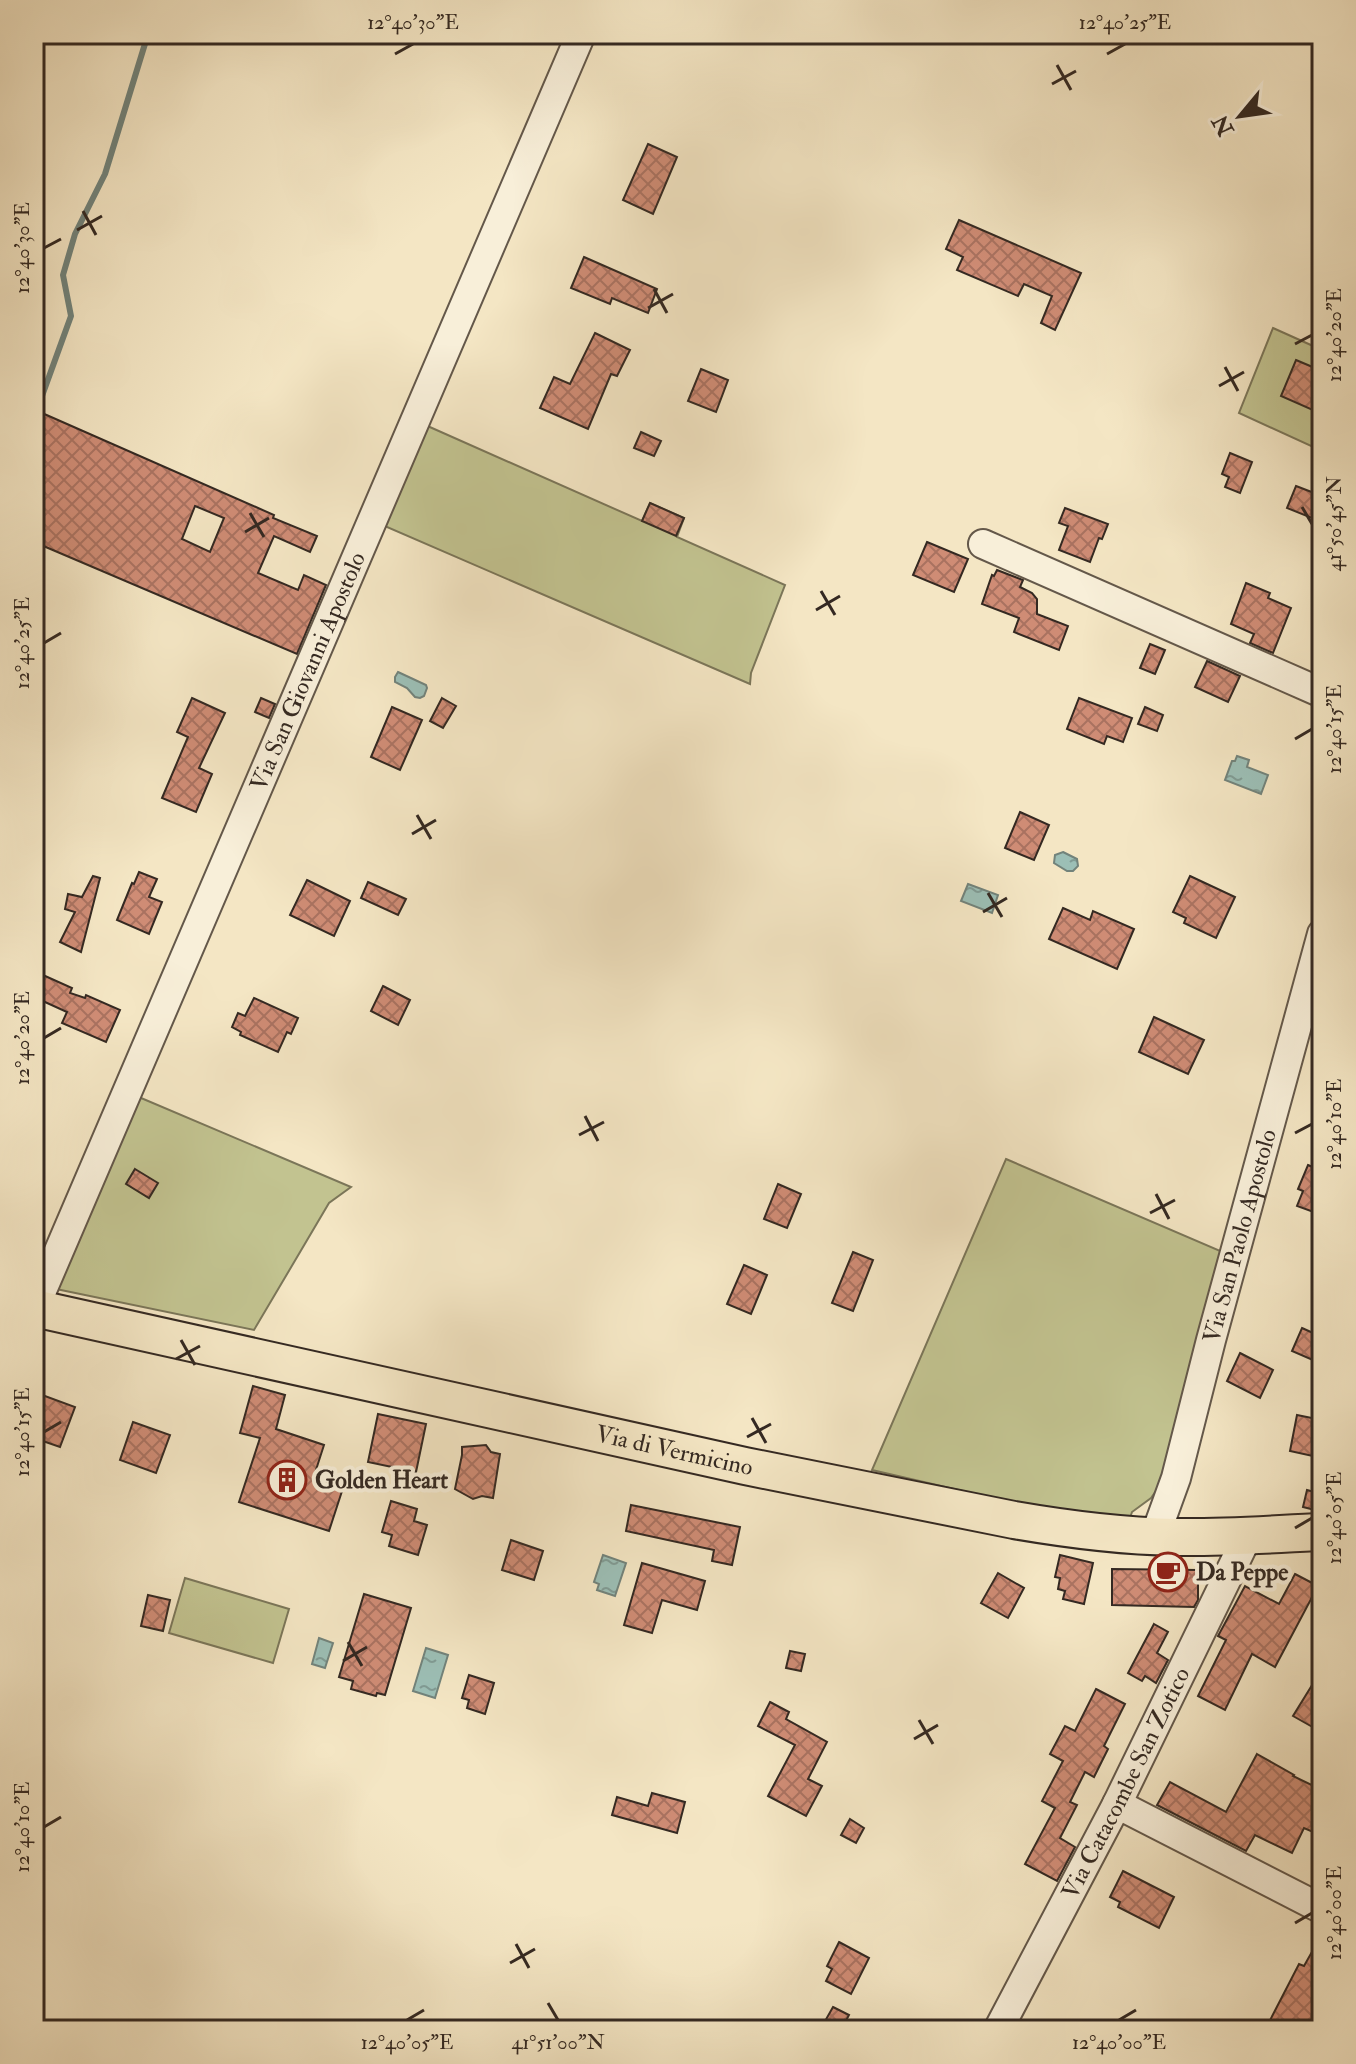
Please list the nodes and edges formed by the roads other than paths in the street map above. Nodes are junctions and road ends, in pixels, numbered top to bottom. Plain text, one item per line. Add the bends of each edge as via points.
1 (581, 34) edge
2 (983, 544) dead end
3 (1322, 693) edge
4 (1322, 934) edge
5 (34, 1308) edge
6 (1322, 1532) edge
7 (1248, 1535) junction
8 (1155, 1536) junction
9 (1117, 1804) junction
10 (1322, 1909) edge
11 (998, 2030) edge

1 - 5 street, Via San Giovanni Apostolo
2 - 3 street
4 - 8 street, Via San Paolo Apostolo via 1176,1478
5 - 8 main road, Via di Vermicino via 870,1491 1014,1520
6 - 7 main road, Via di Vermicino
7 - 8 main road, Via di Vermicino
7 - 9 street, Via Catacombe San Zotico
9 - 10 street
9 - 11 street, Via Catacombe San Zotico

